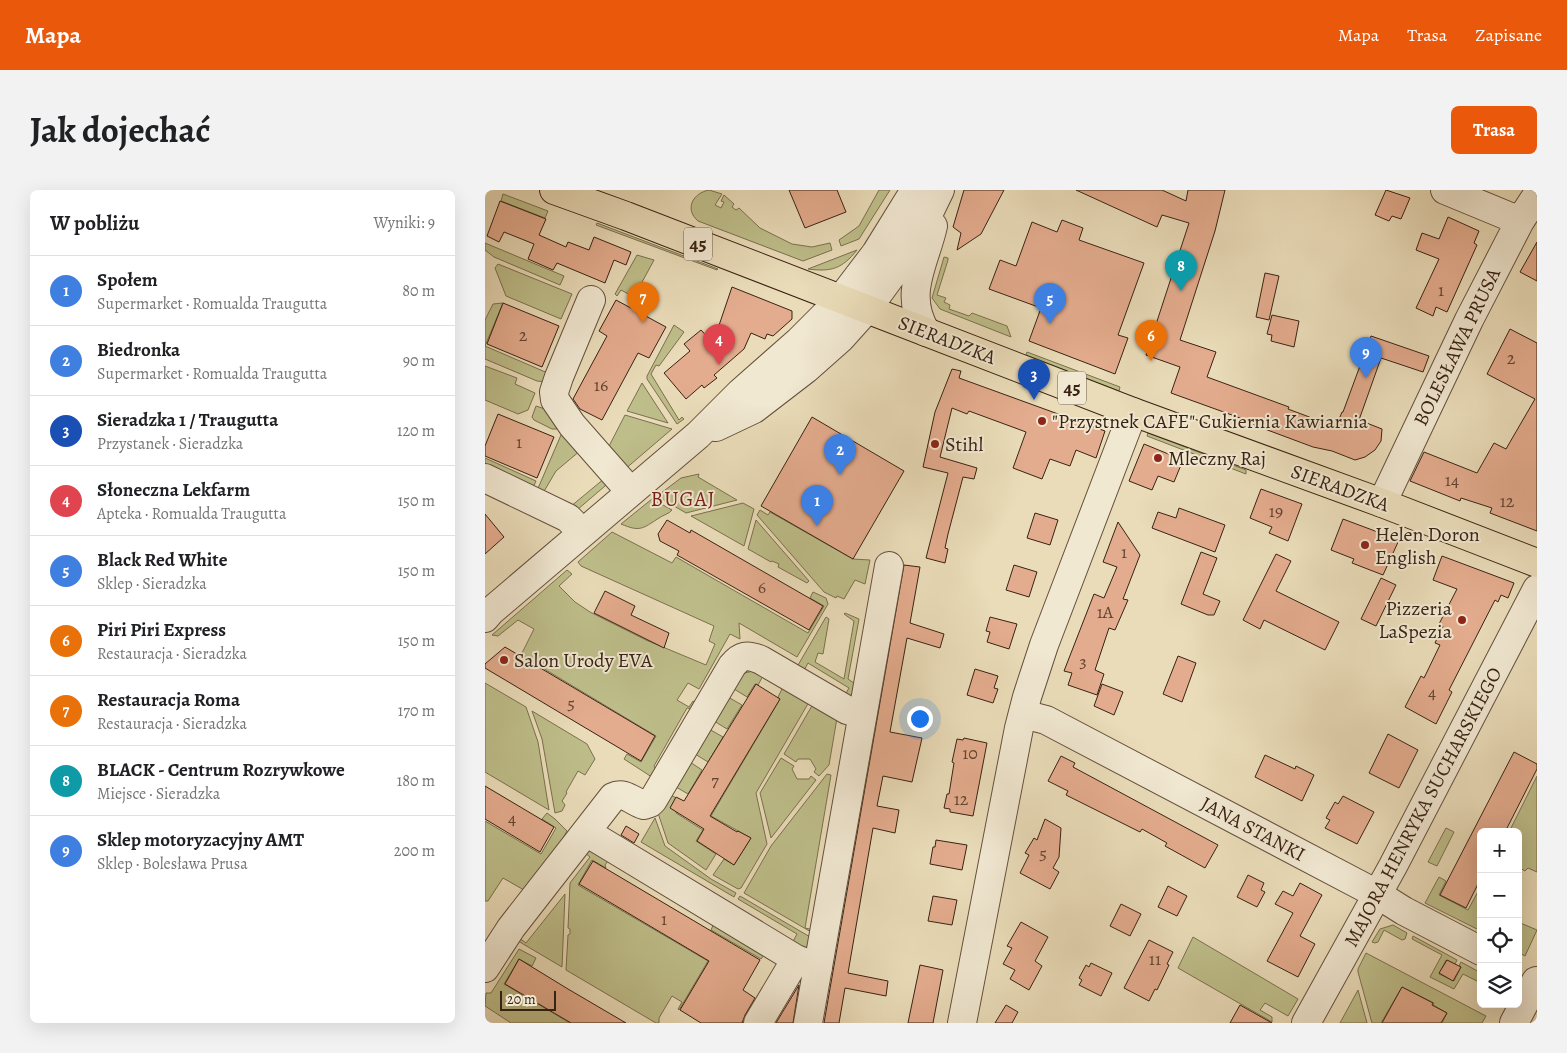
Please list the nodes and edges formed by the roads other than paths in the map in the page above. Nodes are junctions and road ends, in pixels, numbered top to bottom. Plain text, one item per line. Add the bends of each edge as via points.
1 (555, 190) edge
2 (1445, 190) edge
3 (931, 192) edge
4 (1537, 195) edge
5 (1520, 221) junction
6 (841, 299) junction
7 (591, 300) dead end
8 (867, 310) junction
9 (926, 332) junction
10 (1133, 412) junction
11 (699, 435) junction
12 (485, 478) edge
13 (630, 492) junction
14 (1382, 503) junction
15 (582, 533) junction
16 (1537, 563) edge
17 (889, 566) dead end
18 (1537, 589) edge
19 (487, 614) edge
20 (862, 714) junction
21 (1023, 714) junction
22 (586, 832) junction
23 (1377, 894) junction
24 (1477, 950) edge
25 (807, 963) junction
26 (485, 968) edge
27 (1531, 978) edge
28 (758, 1023) edge
29 (808, 1023) edge
30 (962, 1023) edge
31 (1306, 1023) edge
32 (1514, 1023) edge

1 - 6 main road, SIERADZKA / 45
2 - 5 street
3 - 6 street via 883,241
3 - 8 street via 923,226
3 - 9 street via 932,228 915,294 917,312
4 - 5 street, BOLESŁAWA PRUSA
5 - 14 street, BOLESŁAWA PRUSA
6 - 8 main road, SIERADZKA / 45
6 - 11 street
7 - 13 street via 559,378 555,400 572,425
8 - 9 main road, SIERADZKA / 45
8 - 11 street via 817,360 754,409
9 - 10 main road, SIERADZKA / 45
10 - 14 main road, SIERADZKA / 45
10 - 21 street via 1044,645
11 - 13 street
12 - 15 street via 568,518
13 - 15 street
14 - 16 main road, SIERADZKA / 45
15 - 19 street
17 - 20 street
18 - 23 street, MAJORA HENRYKA SUCHARSKIEGO
20 - 22 street via 847,710 753,656 738,659 653,800 641,805 624,795 617,795
20 - 25 street
21 - 23 street, JANA STANKI via 1046,720
21 - 30 street
22 - 25 street
22 - 26 street via 511,928
23 - 24 street, JANA STANKI
23 - 31 street, MAJORA HENRYKA SUCHARSKIEGO
25 - 28 street
25 - 29 street
27 - 32 street

